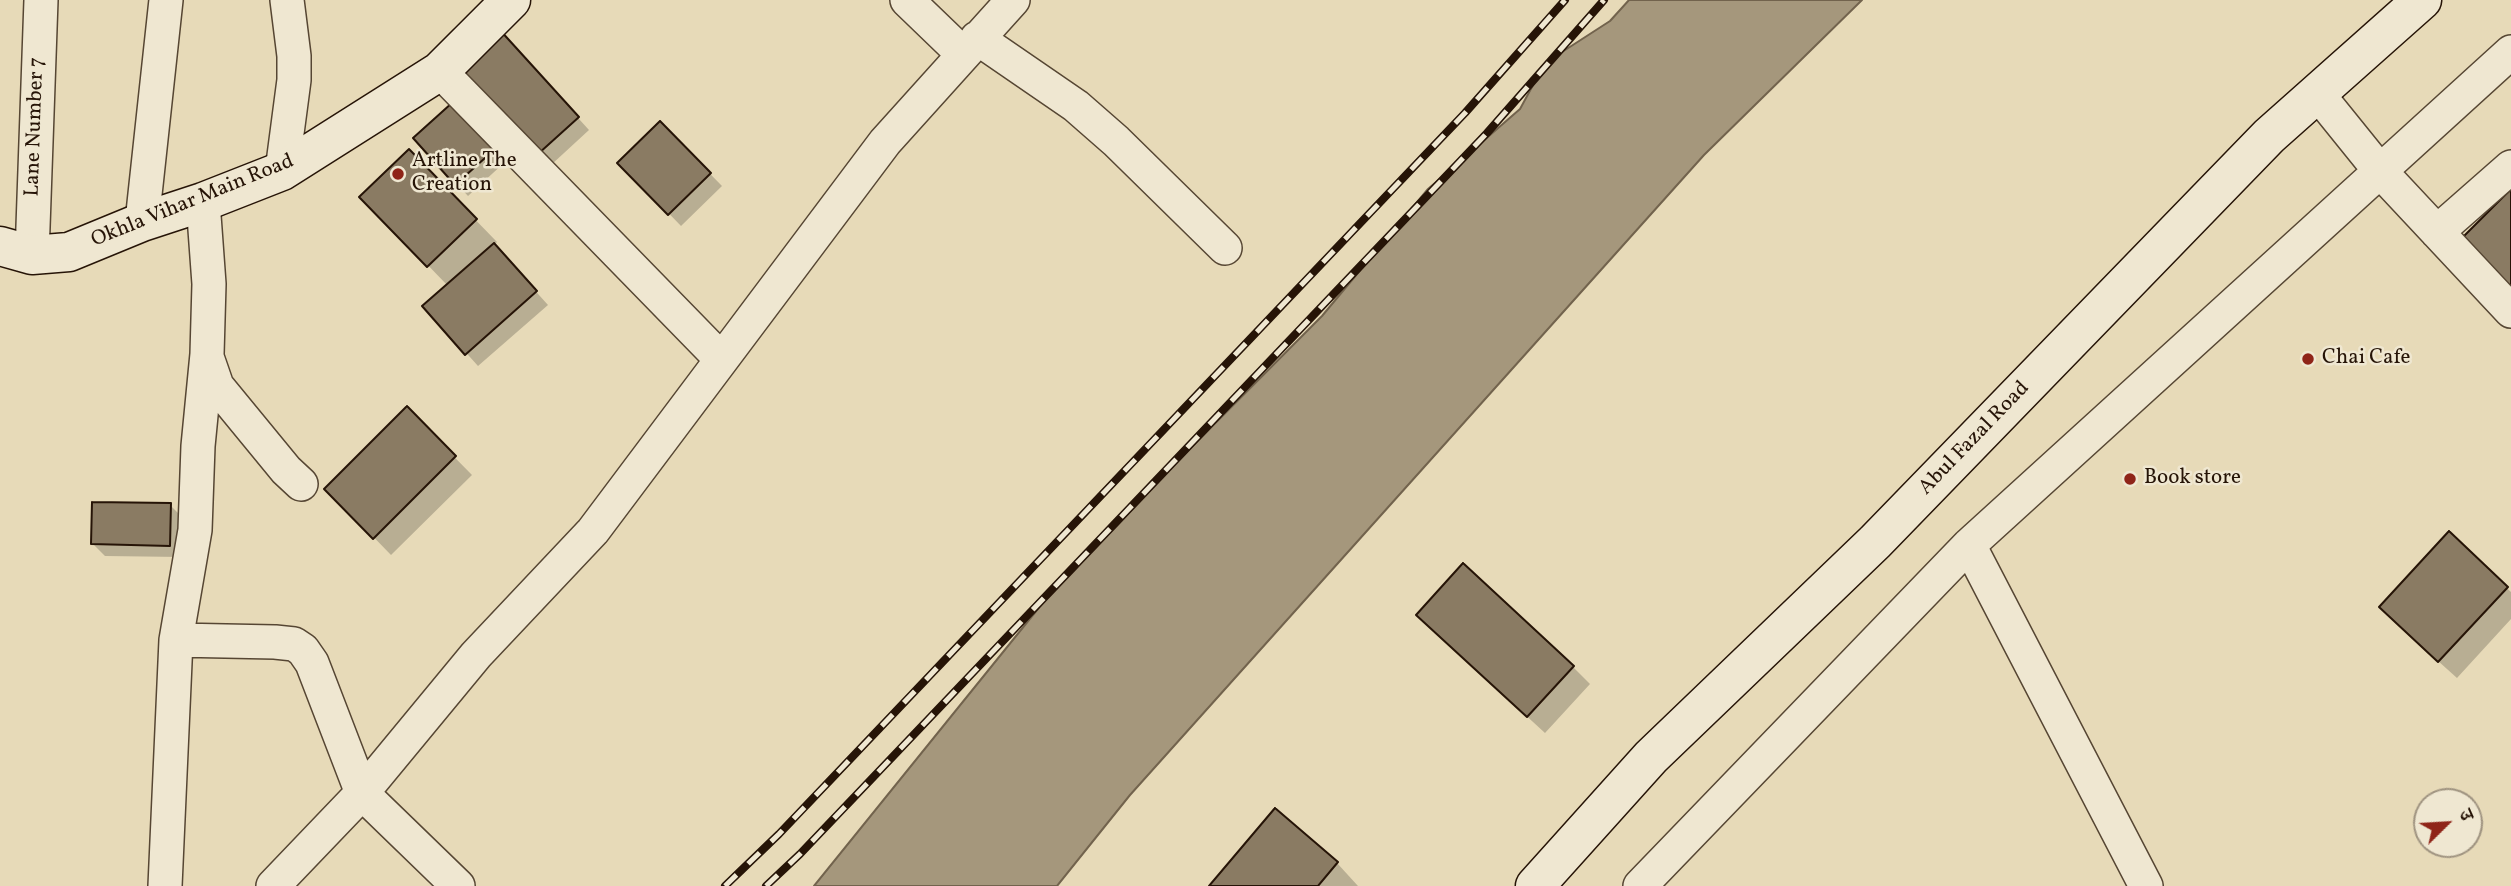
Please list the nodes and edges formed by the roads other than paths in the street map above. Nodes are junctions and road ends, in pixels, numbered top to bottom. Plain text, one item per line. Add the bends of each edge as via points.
1 (41, 0) edge
2 (166, 0) edge
3 (287, 0) edge
4 (907, 0) edge
5 (1013, 0) edge
6 (2422, 0) edge
7 (499, 4) edge
8 (970, 46) junction
9 (2509, 57) edge
10 (440, 71) junction
11 (2317, 93) junction
12 (2511, 167) edge
13 (282, 171) junction
14 (2380, 171) junction
15 (203, 202) junction
16 (142, 222) junction
17 (2437, 232) junction
18 (1225, 248) dead end
19 (16, 251) edge
20 (2511, 311) edge
21 (207, 354) junction
22 (721, 359) junction
23 (301, 484) dead end
24 (1969, 545) junction
25 (176, 640) junction
26 (362, 793) junction
27 (165, 886) edge
28 (273, 886) edge
29 (457, 886) edge
30 (1535, 886) edge
31 (1640, 886) edge
32 (2146, 886) edge

1 - 19 street, Lane Number 7
2 - 16 street
3 - 13 street via 294,80
4 - 8 street
5 - 8 street
6 - 11 street, Abul Fazal Road
7 - 10 street, Okhla Vihar Main Road
8 - 18 street via 1076,106
8 - 22 street via 885,142
9 - 14 street
10 - 13 street, Okhla Vihar Main Road
10 - 22 street
11 - 14 street
11 - 30 street, Abul Fazal Road via 2269,136 1875,542 1651,757
12 - 17 street
13 - 15 street, Okhla Vihar Main Road
14 - 17 street
14 - 24 street
15 - 16 street, Okhla Vihar Main Road
15 - 21 street via 209,284
16 - 19 street, Okhla Vihar Main Road via 69,252
17 - 20 street
21 - 23 street via 217,386
21 - 25 street via 195,530
22 - 26 street via 593,531 476,655
24 - 31 street
24 - 32 street
25 - 26 street via 275,642 303,649
25 - 27 street
26 - 28 street
26 - 29 street

